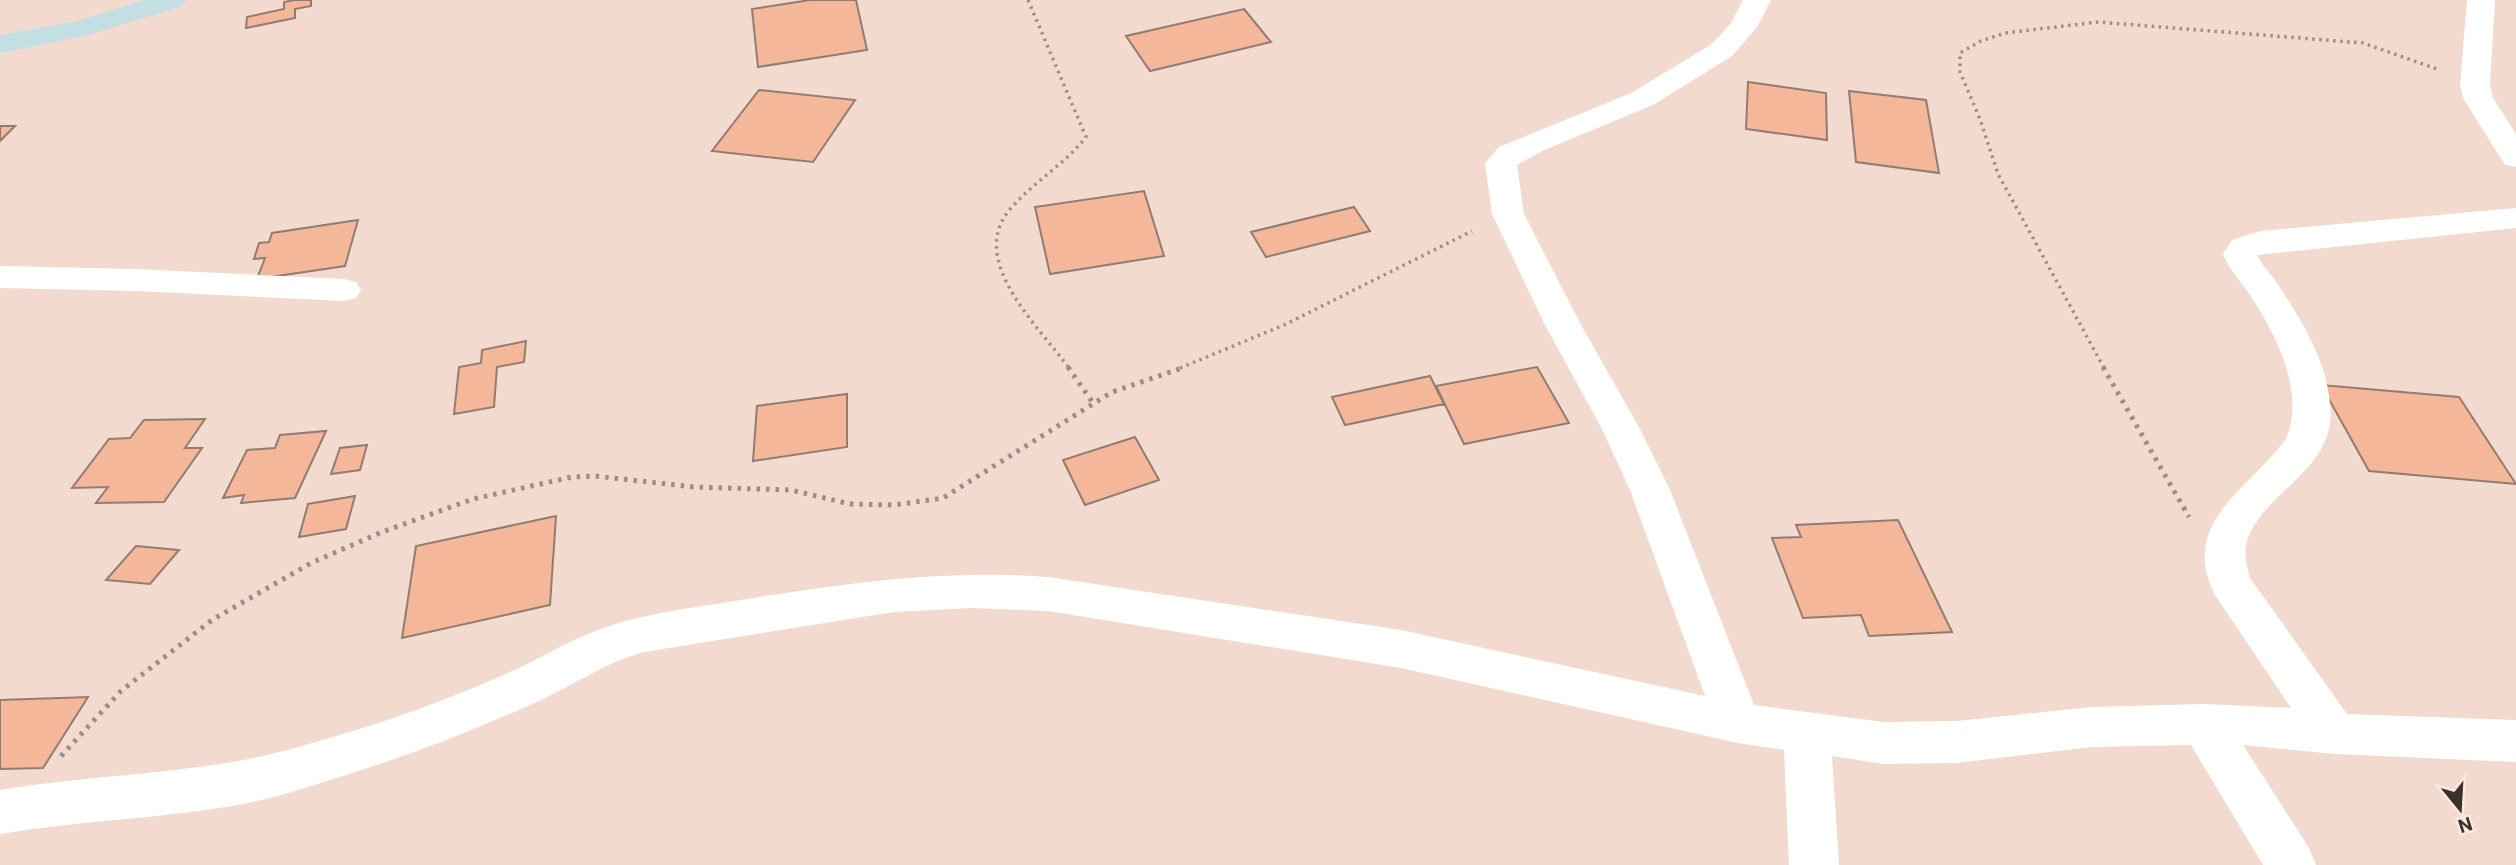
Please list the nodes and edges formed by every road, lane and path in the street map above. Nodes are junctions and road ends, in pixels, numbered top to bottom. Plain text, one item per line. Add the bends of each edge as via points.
1 (172, 0) edge
2 (1028, 0) edge
3 (1757, 0) edge
4 (2481, 0) edge
5 (0, 44) edge
6 (2480, 98) junction
7 (2516, 111) edge
8 (2516, 159) edge
9 (1508, 214) junction
10 (2516, 218) edge
11 (0, 277) edge
12 (344, 290) dead end
13 (1093, 403) junction
14 (2230, 583) junction
15 (1738, 723) junction
16 (2204, 724) junction
17 (2335, 734) junction
18 (1807, 735) junction
19 (2516, 741) edge
20 (10, 810) edge
21 (1814, 865) edge
22 (2291, 865) edge

1 - 5 street via 79,29
2 - 13 path via 1086,137 1002,218 997,232 1003,274 1016,302
3 - 9 street via 1743,27 1721,50 1642,99 1503,160
4 - 6 street via 2475,57
6 - 7 street
6 - 8 street
6 - 14 path via 2374,44 2252,32 2098,22 2005,33 1960,53 1960,72 1998,174 2146,446
9 - 13 path via 1284,325
9 - 15 street via 1650,490
10 - 14 street via 2261,242 2241,251 2305,369 2313,409 2308,438 2299,453 2239,514 2225,542
11 - 12 street
13 - 20 path via 943,498 914,504 850,503 791,489 572,477 473,499 382,532 311,563 212,620 98,712
14 - 17 street
15 - 18 street
15 - 20 street via 1401,649 1048,594 953,590 813,606 636,636 593,651 486,703 325,761 233,784
16 - 17 street
16 - 18 street via 2091,727 1945,742 1884,743
16 - 22 street
17 - 19 street
18 - 21 street

